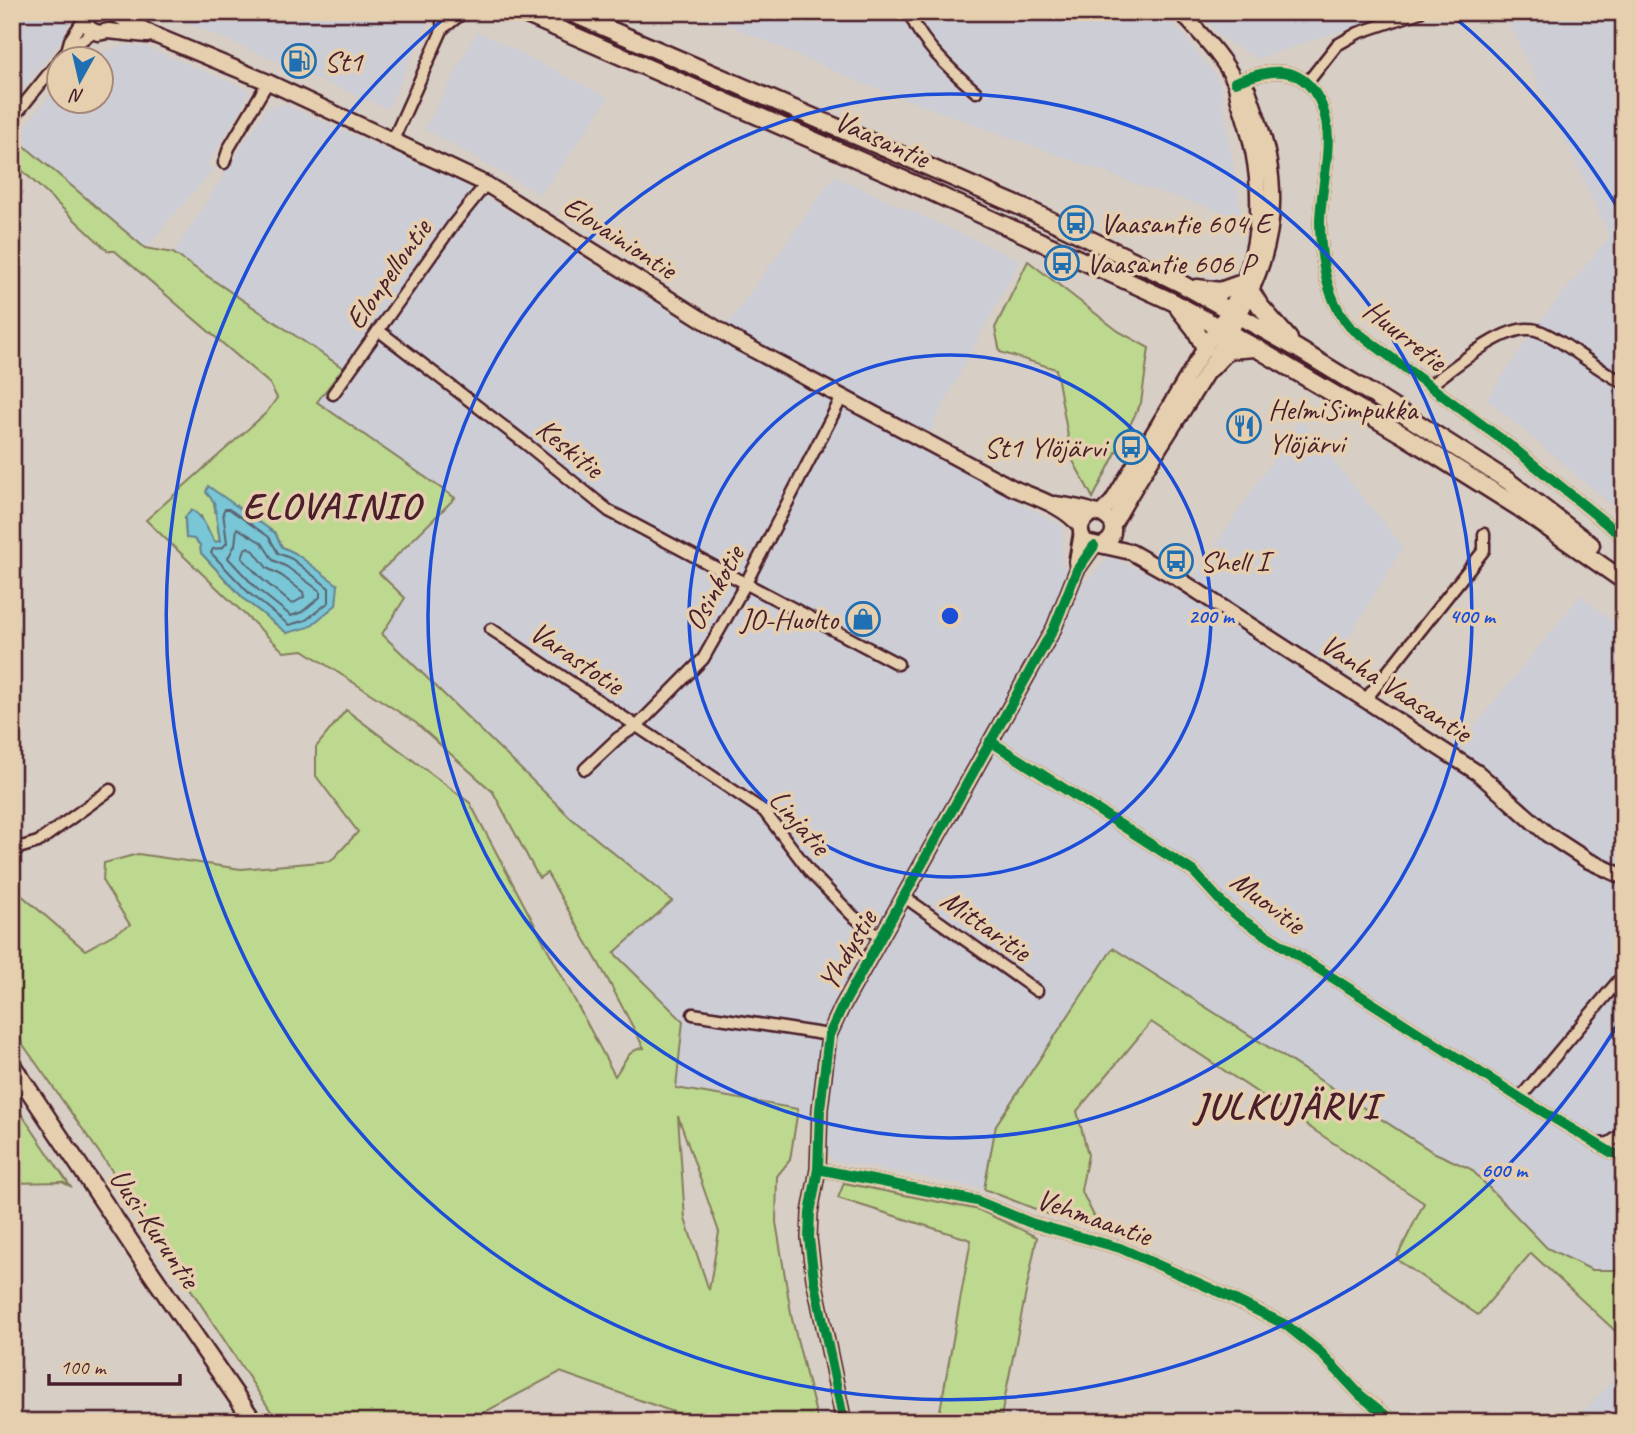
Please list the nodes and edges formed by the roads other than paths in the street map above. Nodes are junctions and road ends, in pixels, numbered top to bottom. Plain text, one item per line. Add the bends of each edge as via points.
1 (459, 12) edge
2 (520, 12) edge
3 (569, 12) edge
4 (910, 12) edge
5 (1181, 12) edge
6 (1420, 12) edge
7 (117, 13) edge
8 (84, 16) edge
9 (446, 16) edge
10 (100, 31) junction
11 (152, 34) junction
12 (68, 46) edge
13 (75, 46) edge
14 (46, 77) edge
15 (268, 82) junction
16 (1235, 82) junction
17 (1307, 83) junction
18 (976, 92) dead end
19 (12, 119) edge
20 (393, 140) junction
21 (224, 163) dead end
22 (486, 184) junction
23 (1180, 283) junction
24 (1248, 287) junction
25 (1172, 302) junction
26 (1234, 314) junction
27 (1224, 329) junction
28 (378, 330) junction
29 (1205, 348) junction
30 (1256, 348) junction
31 (1298, 349) junction
32 (1210, 368) junction
33 (1624, 383) edge
34 (1430, 385) junction
35 (333, 394) dead end
36 (842, 397) junction
37 (1051, 503) junction
38 (1097, 513) junction
39 (1081, 529) junction
40 (1113, 529) junction
41 (1484, 534) dead end
42 (1624, 538) edge
43 (1098, 545) junction
44 (1131, 552) junction
45 (1077, 570) junction
46 (1624, 570) edge
47 (1624, 581) edge
48 (746, 583) junction
49 (491, 629) dead end
50 (898, 664) dead end
51 (1366, 699) junction
52 (637, 726) junction
53 (990, 741) junction
54 (585, 769) dead end
55 (110, 790) dead end
56 (12, 850) edge
57 (1624, 877) edge
58 (906, 898) junction
59 (881, 939) junction
60 (1624, 974) edge
61 (1037, 991) dead end
62 (693, 1014) dead end
63 (829, 1035) junction
64 (12, 1065) edge
65 (1520, 1098) junction
66 (1624, 1133) edge
67 (1597, 1144) junction
68 (1624, 1155) edge
69 (818, 1169) junction
70 (254, 1422) edge
71 (844, 1422) edge
72 (1394, 1422) edge

1 - 9 main road
2 - 25 main road, Vaasantie via 898,176
3 - 23 main road, Vaasantie via 1034,212
4 - 18 street via 926,40
5 - 16 main road
6 - 17 street via 1357,33 1337,46
7 - 10 main road via 115,24
7 - 11 main road, Elovainiontie
8 - 10 main road via 87,26
8 - 12 street
9 - 20 street
10 - 11 main road, Elovainiontie
10 - 13 street
11 - 15 main road, Elovainiontie
14 - 19 street
15 - 20 main road, Elovainiontie
15 - 21 street
16 - 17 street via 1287,71
16 - 24 main road via 1258,168 1257,228
17 - 34 street, Huurretie via 1324,106 1327,120 1320,221 1331,296 1350,327
20 - 22 main road, Elovainiontie
22 - 28 street, Elonpellontie
22 - 36 main road, Elovainiontie via 698,318
23 - 24 main road via 1220,291
23 - 26 main road, Vaasantie
24 - 26 main road
24 - 31 main road
25 - 27 main road, Vaasantie
25 - 29 main road
26 - 27 main road
26 - 31 main road, Vaasantie
27 - 29 main road
27 - 30 main road, Vaasantie
27 - 32 main road
28 - 35 street, Elonpellontie
28 - 48 street, Keskitie via 609,511
29 - 38 main road via 1112,502
30 - 32 main road via 1228,350
30 - 47 main road, Vaasantie via 1508,500
31 - 46 main road, Vaasantie via 1508,481
32 - 40 main road
33 - 34 street via 1544,333 1526,329 1492,342
34 - 42 street, Huurretie
36 - 37 main road, Elovainiontie via 1013,488
36 - 48 street, Osinkotie
37 - 38 main road, Elovainiontie
37 - 39 main road, Elovainiontie
38 - 39 main road via 1084,519
38 - 40 main road via 1108,517
39 - 43 main road via 1086,542
39 - 45 street, Yhdystie
40 - 43 main road via 1110,540
40 - 44 main road, Vanha Vaasantie
41 - 51 street via 1484,550
43 - 44 main road, Vanha Vaasantie
43 - 45 street, Yhdystie
44 - 51 main road, Vanha Vaasantie
45 - 53 street, Yhdystie via 1054,628
48 - 50 street, Keskitie
48 - 52 street, Osinkotie via 703,659
49 - 52 street, Varastotie
51 - 57 main road, Vanha Vaasantie via 1479,773 1547,834
52 - 54 street, Osinkotie
52 - 59 street, Linjatie via 764,811 811,873
53 - 58 street, Yhdystie
53 - 65 street, Muovitie via 1194,872 1241,919
55 - 56 street via 38,842
58 - 59 street, Yhdystie
58 - 61 street, Mittaritie
59 - 63 street, Yhdystie
60 - 65 street
62 - 63 street
63 - 69 street, Yhdystie
64 - 70 main road, Uusi-Kuruntie
65 - 67 street, Muovitie
66 - 67 street via 1609,1143
67 - 68 street, Muovitie
69 - 71 street, Yhdystie via 809,1238
69 - 72 street, Vehmaantie via 977,1201 1031,1223 1120,1248 1286,1325

